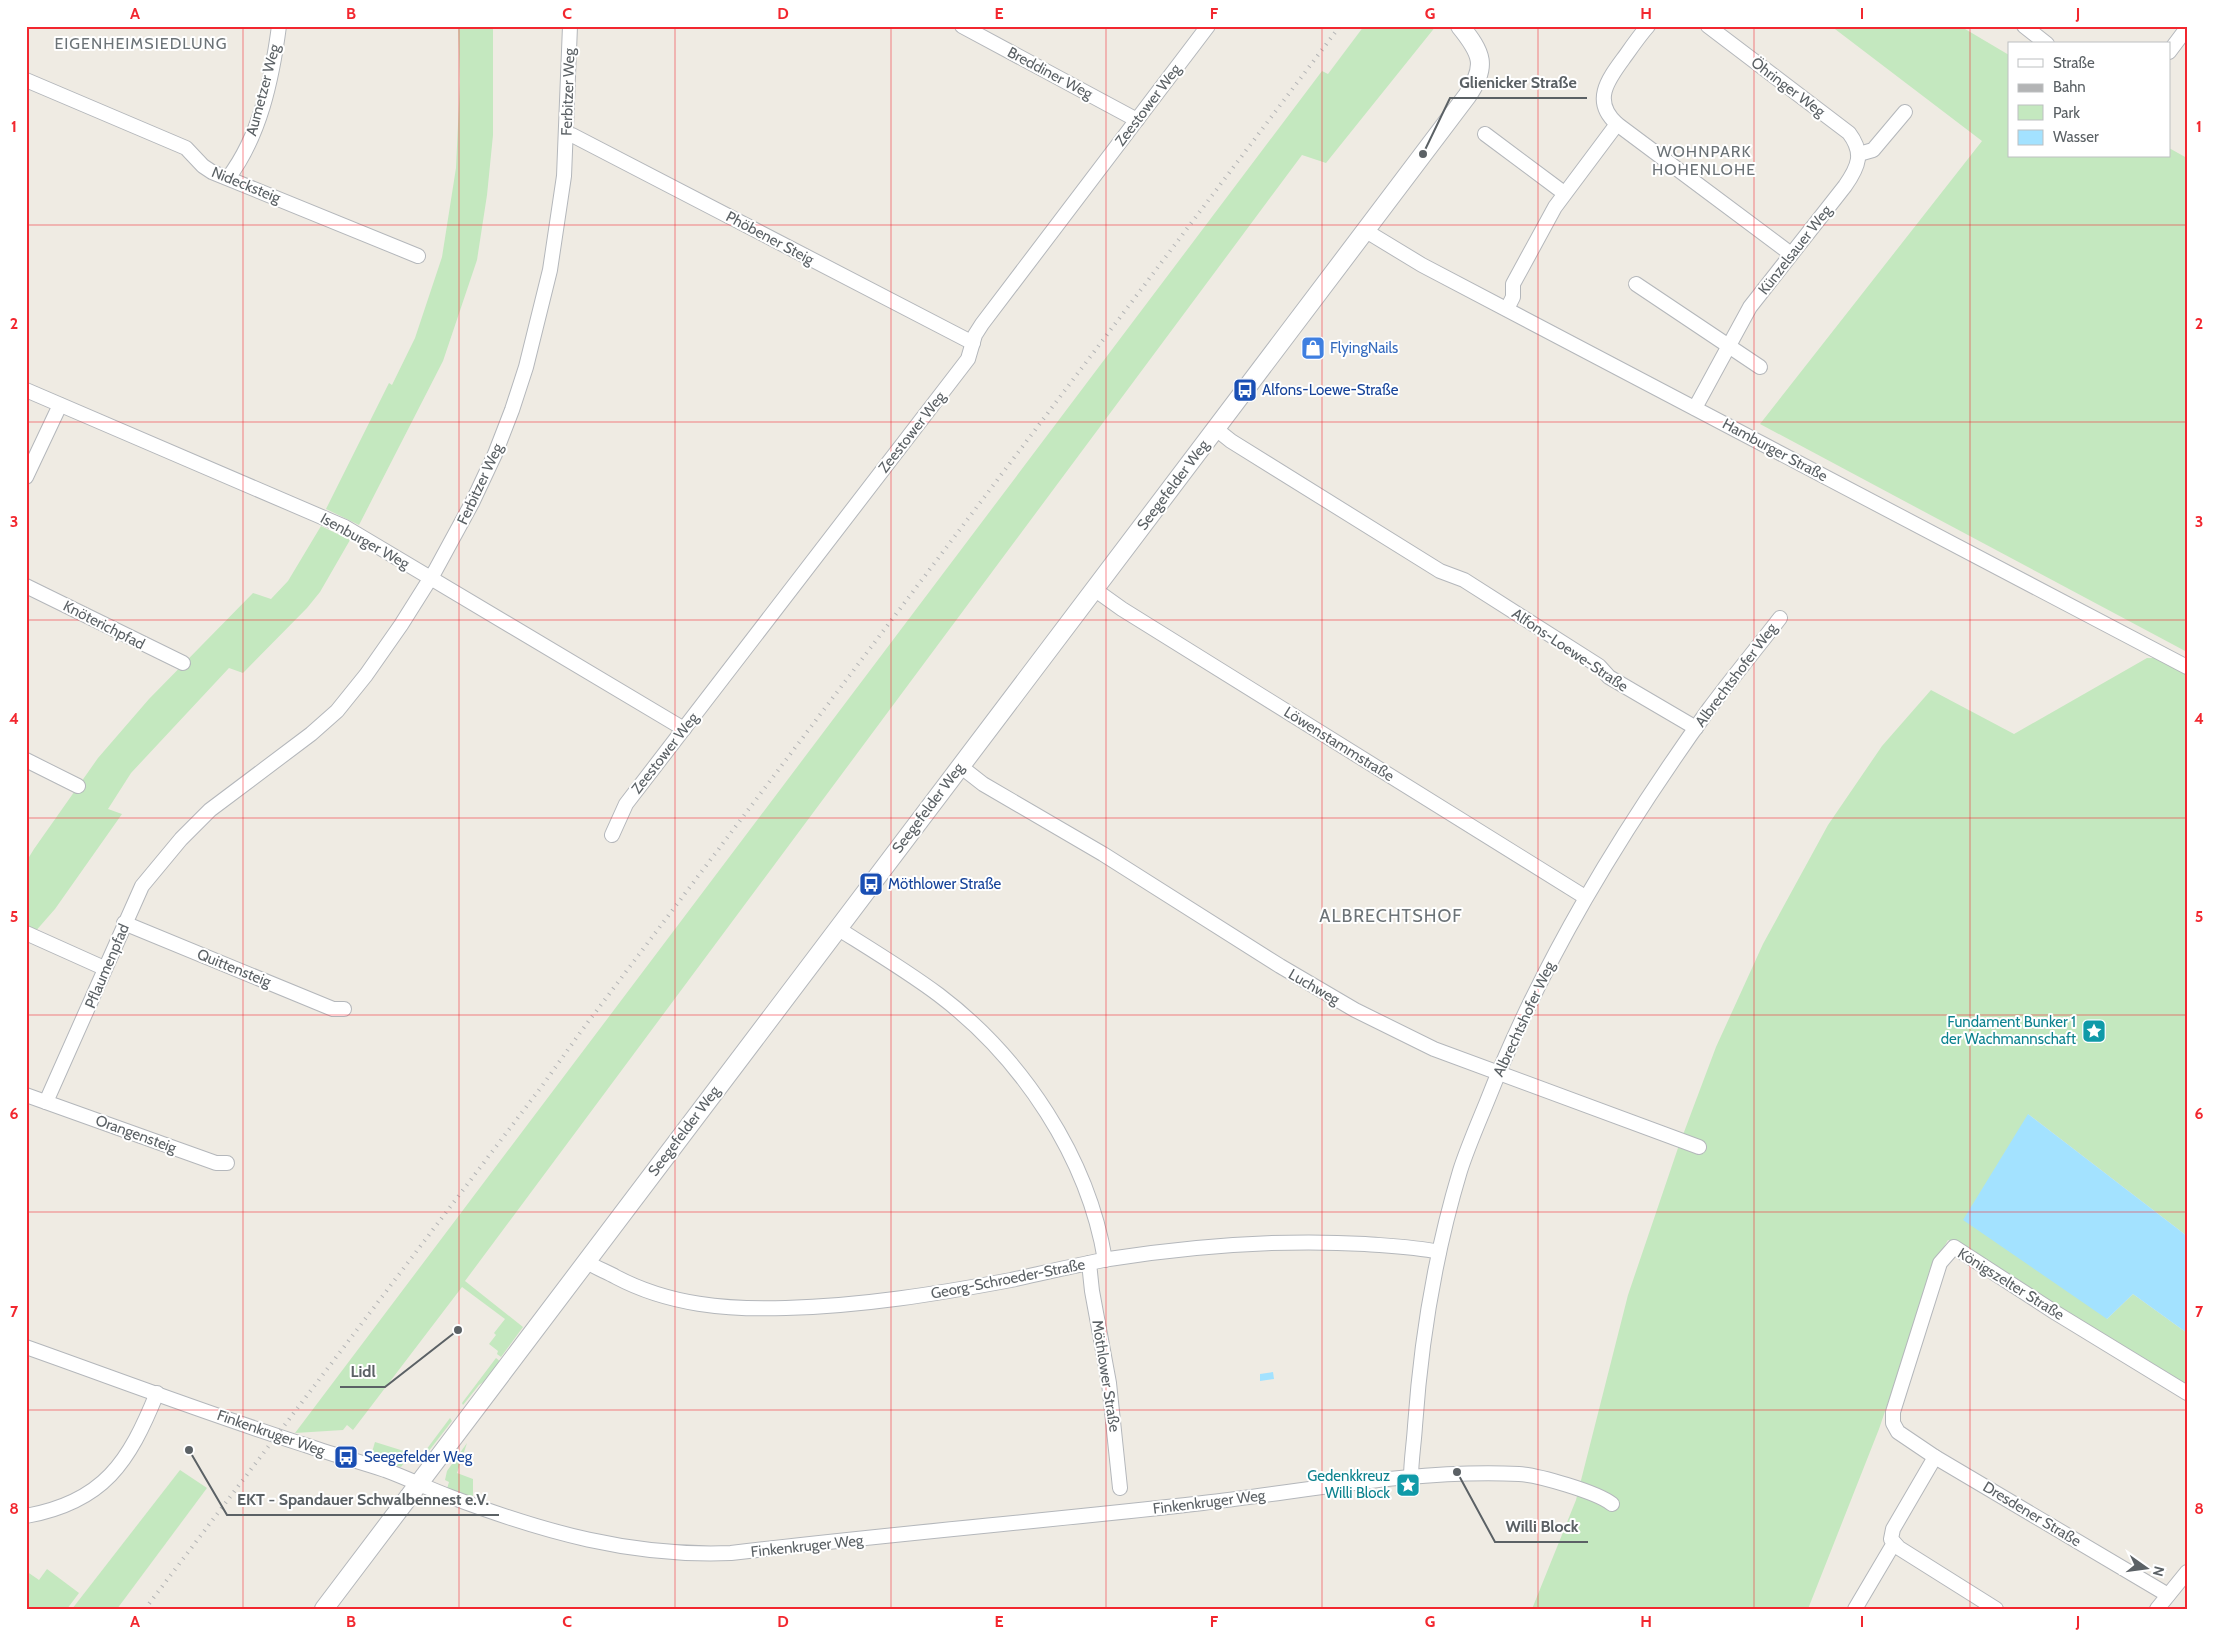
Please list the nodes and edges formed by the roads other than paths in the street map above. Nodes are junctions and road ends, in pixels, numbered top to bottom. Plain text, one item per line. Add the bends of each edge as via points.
1 (279, 26) edge
2 (570, 26) edge
3 (962, 26) edge
4 (1208, 26) edge
5 (1460, 26) edge
6 (1648, 26) edge
7 (1708, 26) edge
8 (2024, 26) edge
9 (2187, 28) edge
10 (2044, 42) edge
11 (2170, 51) edge
12 (26, 80) edge
13 (1905, 112) dead end
14 (1137, 120) junction
15 (1617, 124) junction
16 (566, 134) junction
17 (1485, 134) dead end
18 (1859, 154) junction
19 (228, 178) junction
20 (1564, 193) junction
21 (1366, 231) junction
22 (1791, 254) junction
23 (418, 256) dead end
24 (1636, 284) dead end
25 (1507, 309) junction
26 (973, 343) junction
27 (1729, 345) junction
28 (1760, 367) dead end
29 (26, 390) edge
30 (60, 405) junction
31 (1695, 408) junction
32 (1216, 429) junction
33 (26, 477) edge
34 (431, 578) junction
35 (26, 586) edge
36 (1094, 589) junction
37 (1780, 618) dead end
38 (183, 664) dead end
39 (2187, 667) edge
40 (1696, 728) junction
41 (684, 729) junction
42 (26, 760) edge
43 (960, 766) junction
44 (78, 786) dead end
45 (612, 835) dead end
46 (181, 839) joint
47 (1585, 897) junction
48 (124, 924) junction
49 (837, 928) junction
50 (26, 933) edge
51 (104, 968) junction
52 (344, 1009) dead end
53 (1498, 1074) junction
54 (26, 1095) edge
55 (46, 1102) junction
56 (1699, 1147) dead end
57 (226, 1163) dead end
58 (1439, 1252) junction
59 (586, 1260) junction
60 (1105, 1260) junction
61 (1089, 1263) junction
62 (26, 1347) edge
63 (157, 1393) junction
64 (2187, 1393) edge
65 (1898, 1432) joint
66 (1935, 1457) junction
67 (1411, 1478) junction
68 (418, 1483) junction
69 (1120, 1488) dead end
70 (1612, 1504) dead end
71 (26, 1516) edge
72 (1894, 1543) junction
73 (2187, 1572) edge
74 (2168, 1595) junction
75 (324, 1609) edge
76 (1855, 1609) edge
77 (1996, 1609) edge
78 (2157, 1609) edge

1 - 19 street, Aumetzer Weg via 261,112 244,156
2 - 16 street, Ferbitzer Weg
3 - 14 street, Breddiner Weg
4 - 14 street, Zeestower Weg
5 - 21 street, Seegefelder Weg via 1479,54 1479,77
6 - 15 street via 1608,79 1604,102 1606,111
7 - 18 street, Öhringer Weg via 1849,132
8 - 10 street
9 - 11 street
12 - 19 street, Nidecksteig via 186,148 203,166
13 - 18 street via 1873,150
14 - 26 street, Zeestower Weg via 982,324
15 - 20 street
15 - 22 street
16 - 26 street, Phöbener Steig
16 - 34 street, Ferbitzer Weg via 560,213 550,270 526,367 495,454
17 - 20 street
18 - 22 street, Künzelsauer Weg via 1857,166 1846,186
19 - 23 street, Nidecksteig
20 - 25 street via 1513,284 1513,297
21 - 25 street, Hamburger Straße via 1422,265
21 - 32 street, Seegefelder Weg
22 - 27 street, Künzelsauer Weg via 1750,307
24 - 27 street
25 - 31 street, Hamburger Straße
26 - 41 street, Zeestower Weg via 968,359
27 - 28 street
27 - 31 street, Künzelsauer Weg
29 - 30 street, Isenburger Weg
30 - 33 street
30 - 34 street, Isenburger Weg via 345,527
31 - 39 street, Hamburger Straße
32 - 36 street, Seegefelder Weg
32 - 40 street, Alfons-Loewe-Straße via 1440,571 1464,580 1599,666 1610,677
34 - 41 street, Isenburger Weg
34 - 46 street, Ferbitzer Weg via 366,675 337,710 311,734 210,810
35 - 38 street, Knöterichpfad
36 - 43 street, Seegefelder Weg
36 - 47 street, Löwenstammstraße
37 - 40 street, Albrechtshofer Weg
40 - 47 street, Albrechtshofer Weg
41 - 45 street, Zeestower Weg via 626,804
42 - 44 street
43 - 49 street, Seegefelder Weg
43 - 53 street, Luchweg via 983,784 1103,854 1354,1010 1434,1049
46 - 48 street, Pflaumenpfad via 142,886
47 - 53 street, Albrechtshofer Weg via 1529,1003
48 - 51 street, Pflaumenpfad
48 - 52 street, Quittensteig via 333,1008
49 - 59 street, Seegefelder Weg
49 - 60 street via 940,996 981,1032 1021,1078 1047,1114 1072,1158 1093,1207
50 - 51 street
51 - 55 street, Pflaumenpfad
53 - 56 street, Luchweg
53 - 58 street, Albrechtshofer Weg via 1461,1170
54 - 55 street, Orangensteig
55 - 57 street, Orangensteig via 216,1163
58 - 60 street, Georg-Schroeder-Straße via 1347,1243 1290,1242
58 - 67 street, Albrechtshofer Weg via 1425,1327
59 - 61 street, Georg-Schroeder-Straße via 657,1295 713,1306 753,1308 839,1306 893,1300
59 - 68 street, Seegefelder Weg
60 - 61 street, Georg-Schroeder-Straße
61 - 69 street, Möthlower Straße via 1109,1382
62 - 63 street, Finkenkruger Weg
63 - 68 street, Finkenkruger Weg
63 - 71 street via 130,1452 110,1475 85,1496 62,1507
64 - 65 street, Königszelter Straße via 2056,1314 1954,1247 1940,1263 1892,1412
65 - 66 street, Dresdener Straße
66 - 72 street via 1893,1529 1890,1539
66 - 74 street, Dresdener Straße
67 - 68 street, Finkenkruger Weg via 940,1532 698,1555 630,1549 567,1536
67 - 70 street, Finkenkruger Weg via 1522,1474 1594,1493
68 - 75 street, Seegefelder Weg
72 - 76 street
72 - 77 street
73 - 74 street
74 - 78 street

